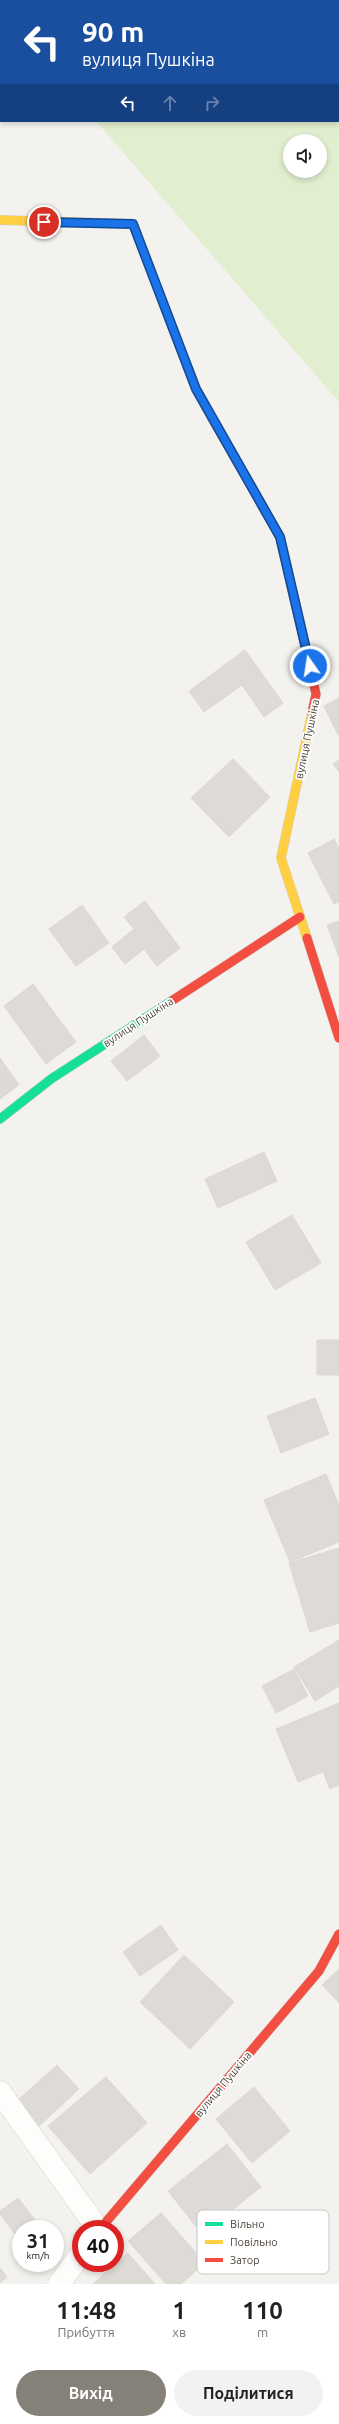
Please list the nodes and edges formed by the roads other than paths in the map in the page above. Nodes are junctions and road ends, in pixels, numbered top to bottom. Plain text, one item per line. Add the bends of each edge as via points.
1 (0, 220) edge
2 (300, 917) junction
3 (339, 1038) edge
4 (0, 1119) edge
5 (339, 1934) edge
6 (0, 2092) edge
7 (92, 2220) edge
8 (107, 2220) edge
9 (72, 2266) edge
10 (59, 2284) edge

1 - 2 street, вулиця Пушкіна via 133,224 196,389 280,537 316,694 281,858
2 - 3 street, вулиця Пушкіна
2 - 4 street, вулиця Пушкіна via 51,1079
5 - 8 street, вулиця Пушкіна via 319,1971
6 - 7 street, вулиця Пушкіна
9 - 10 street

